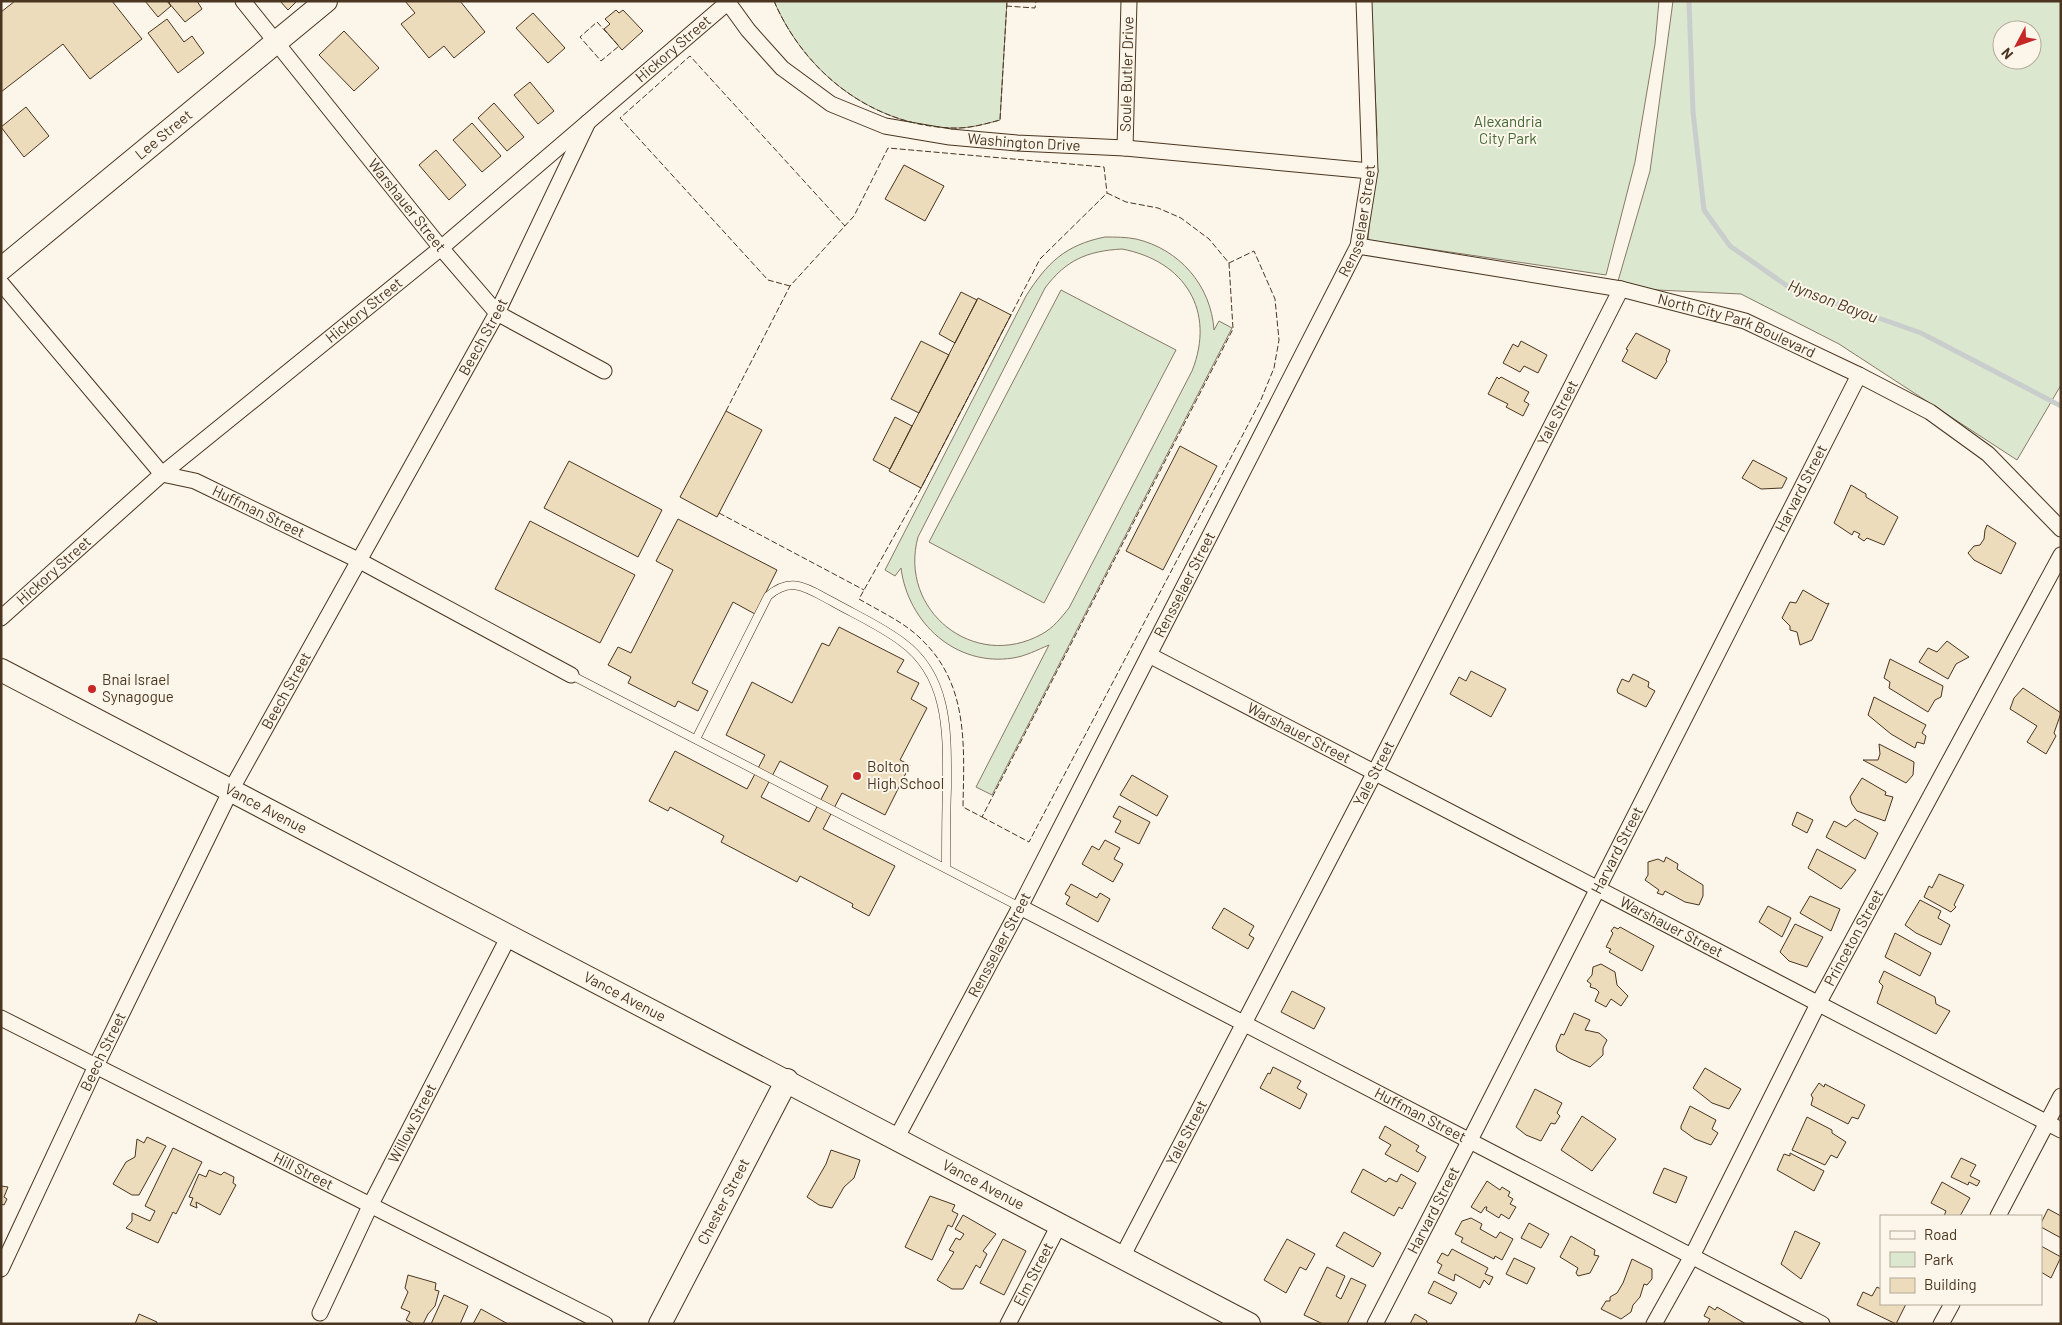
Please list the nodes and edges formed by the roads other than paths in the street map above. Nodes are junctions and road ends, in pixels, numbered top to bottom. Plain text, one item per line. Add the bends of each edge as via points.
1 (243, 1) edge
2 (326, 1) edge
3 (1129, 1) edge
4 (1364, 1) edge
5 (727, 2) edge
6 (275, 44) junction
7 (588, 122) junction
8 (1125, 148) junction
9 (1370, 171) junction
10 (1358, 246) junction
11 (441, 248) junction
12 (1, 269) edge
13 (1, 283) edge
14 (1621, 289) junction
15 (497, 313) junction
16 (604, 372) dead end
17 (1859, 375) junction
18 (162, 474) junction
19 (2061, 529) edge
20 (2061, 555) edge
21 (360, 561) junction
22 (1, 618) edge
23 (1149, 655) junction
24 (1, 670) edge
25 (571, 675) joint
26 (696, 739) junction
27 (1375, 772) junction
28 (231, 790) junction
29 (946, 868) junction
30 (1596, 889) junction
31 (1020, 906) junction
32 (510, 936) junction
33 (1818, 1004) junction
34 (1, 1018) edge
35 (1244, 1022) junction
36 (96, 1066) junction
37 (787, 1080) junction
38 (2061, 1096) edge
39 (2046, 1123) junction
40 (2061, 1130) edge
41 (896, 1139) junction
42 (1470, 1140) junction
43 (371, 1204) junction
44 (1999, 1215) edge
45 (1059, 1225) junction
46 (1692, 1256) junction
47 (1122, 1257) junction
48 (1, 1269) edge
49 (1951, 1305) edge
50 (320, 1313) dead end
51 (606, 1324) edge
52 (660, 1324) edge
53 (1008, 1324) edge
54 (1248, 1324) edge
55 (1375, 1324) edge
56 (1654, 1324) edge
57 (1822, 1324) edge
58 (1941, 1324) edge

1 - 6 street, Warshauer Street
2 - 6 street, Lee Street
3 - 8 street, Soule Butler Drive
4 - 9 street, Rensselaer Street
5 - 7 street, Hickory Street
5 - 8 street, Washington Drive via 782,68 831,104 885,126 960,138
6 - 11 street, Warshauer Street
6 - 12 street, Lee Street
7 - 11 street, Hickory Street
7 - 15 street, Beech Street
8 - 9 street, Washington Drive
9 - 10 street, Rensselaer Street
10 - 14 street, North City Park Boulevard
10 - 23 street, Rensselaer Street
11 - 15 street, Warshauer Street
11 - 18 street, Hickory Street
13 - 18 street
14 - 17 street, North City Park Boulevard via 1745,321
14 - 27 street, Yale Street
15 - 16 street, Warshauer Street
15 - 21 street, Beech Street
17 - 19 street, North City Park Boulevard via 1930,412 1988,454
17 - 30 street, Harvard Street
18 - 21 street, Huffman Street via 195,481
18 - 22 street, Hickory Street
20 - 33 street, Princeton Street
21 - 25 street, Huffman Street
21 - 28 street, Beech Street
23 - 27 street, Warshauer Street
23 - 31 street, Rensselaer Street
24 - 28 street, Vance Avenue
25 - 26 lane
26 - 29 lane
26 - 29 lane via 768,596 779,587 793,584 808,589 904,642 932,678 942,702 947,731
27 - 30 street, Warshauer Street
27 - 35 street, Yale Street
28 - 32 street, Vance Avenue
28 - 36 street, Beech Street
29 - 31 lane
30 - 33 street, Warshauer Street
30 - 42 street, Harvard Street
31 - 35 street, Huffman Street
31 - 41 street, Rensselaer Street
32 - 37 street, Vance Avenue
32 - 43 street, Willow Street
33 - 39 street, Warshauer Street
33 - 46 street, Princeton Street
34 - 36 street, Hill Street
35 - 42 street, Huffman Street
35 - 47 street, Yale Street
36 - 43 street, Hill Street
36 - 48 street, Beech Street
37 - 41 street, Vance Avenue
37 - 52 street, Chester Street
38 - 39 street
39 - 40 street, Warshauer Street
39 - 44 street
41 - 45 street, Vance Avenue
42 - 46 street, Huffman Street
42 - 55 street, Harvard Street
43 - 50 street, Willow Street
43 - 51 street, Hill Street
45 - 47 street, Vance Avenue
45 - 53 street, Elm Street
46 - 56 street, Princeton Street
46 - 57 street, Huffman Street
47 - 54 street, Vance Avenue
49 - 58 street

